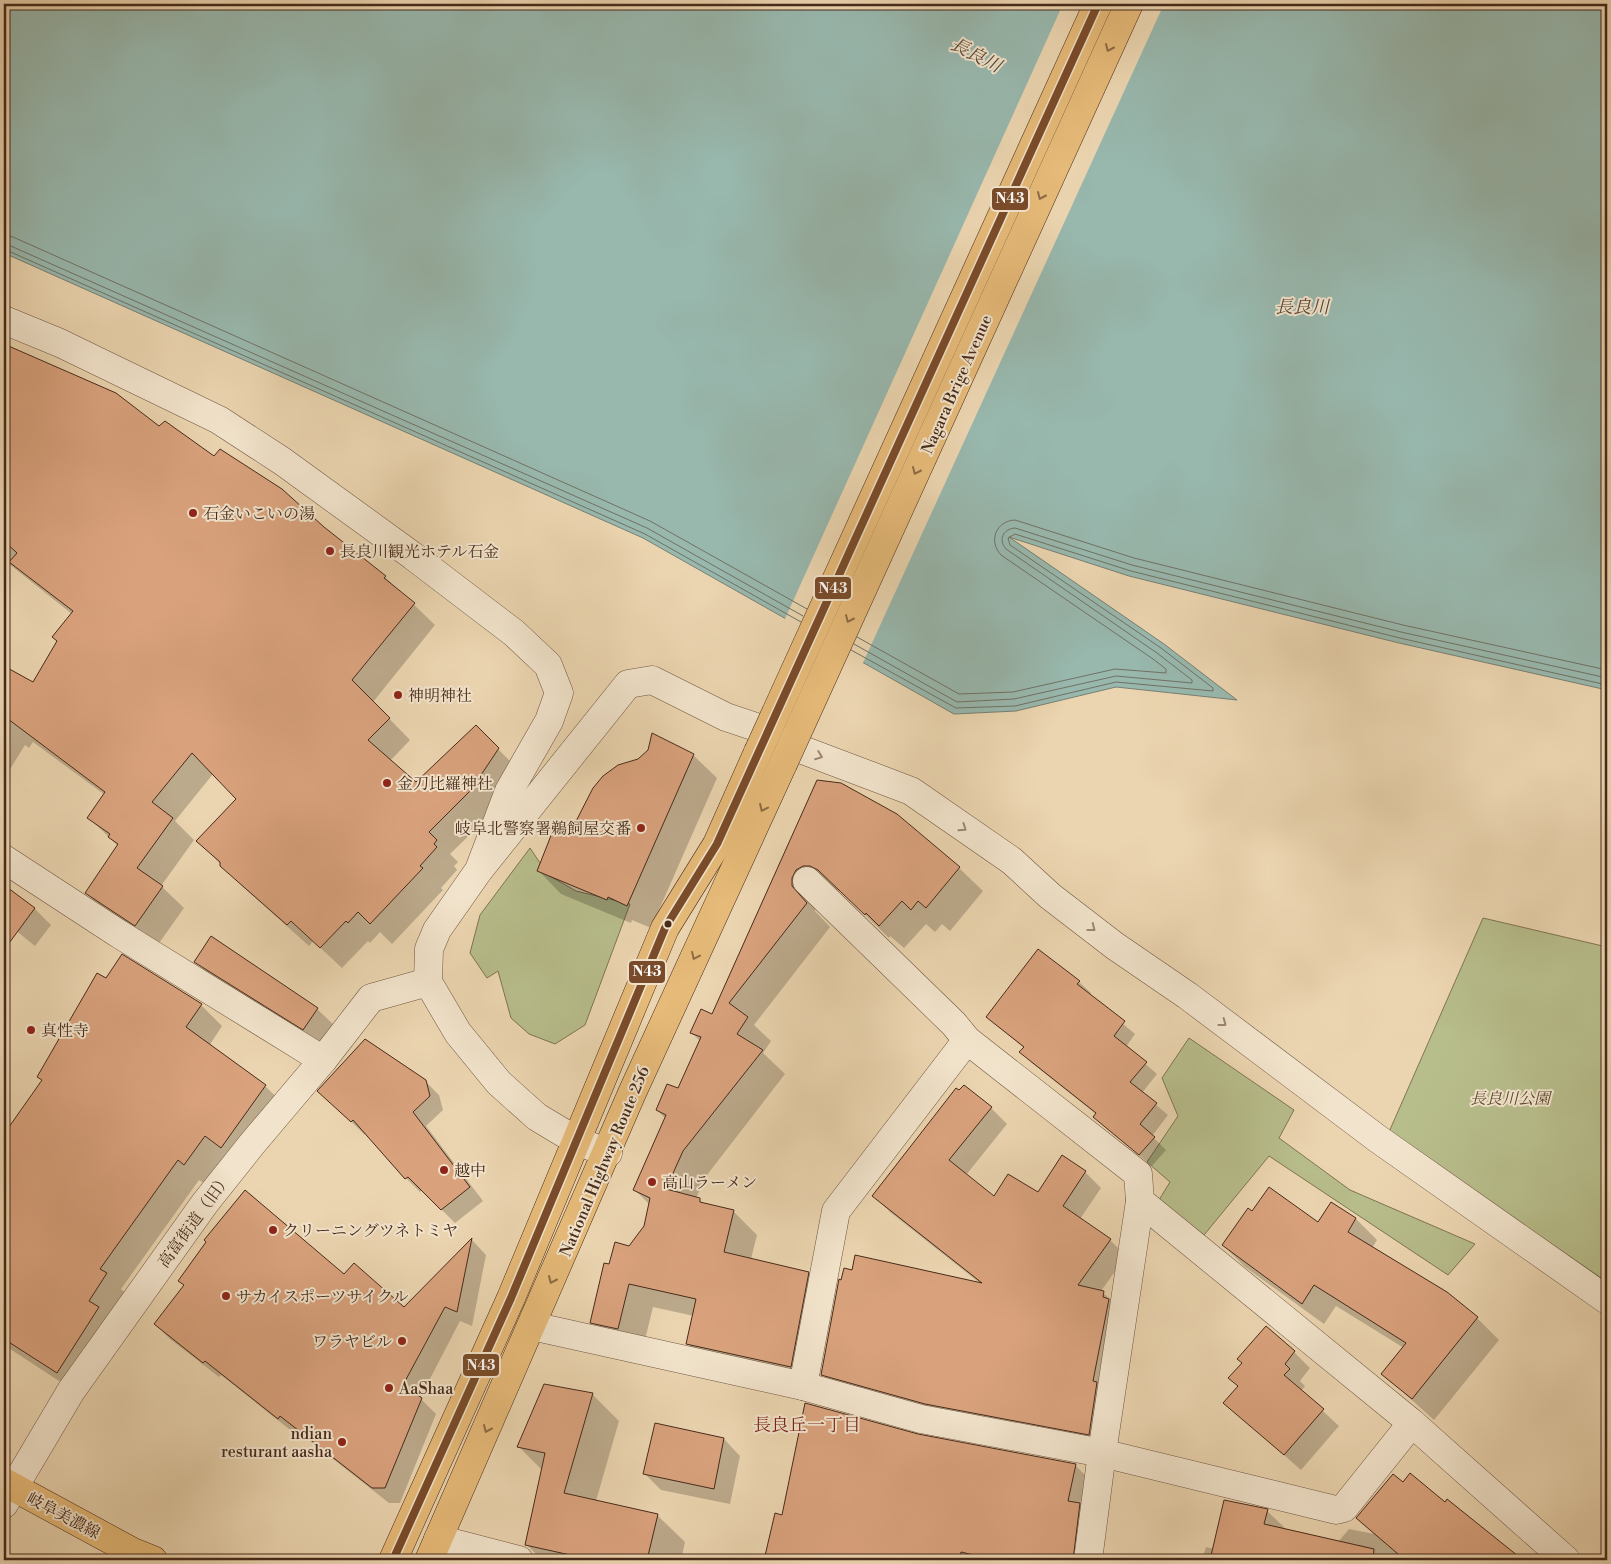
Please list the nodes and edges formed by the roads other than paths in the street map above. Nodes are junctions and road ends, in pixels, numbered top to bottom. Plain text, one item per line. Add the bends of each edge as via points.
1 (1098, 4) edge
2 (1129, 4) edge
3 (4, 320) edge
4 (758, 752) joint
5 (783, 764) joint
6 (4, 859) edge
7 (479, 870) junction
8 (807, 881) dead end
9 (428, 982) junction
10 (966, 1040) junction
11 (323, 1060) junction
12 (577, 1141) junction
13 (608, 1153) junction
14 (1140, 1201) junction
15 (1607, 1300) edge
16 (532, 1326) junction
17 (803, 1386) junction
18 (1412, 1422) junction
19 (1102, 1453) junction
20 (7, 1491) edge
21 (433, 1550) edge
22 (153, 1560) edge
23 (393, 1560) edge
24 (519, 1560) edge
25 (1088, 1560) edge
26 (1566, 1560) edge

1 - 4 main road, Nagara Brige Avenue, bridge
2 -> 5 main road, Nagara Brige Avenue, bridge
3 - 7 street via 60,343 219,420 282,461 421,562 514,633 548,665 559,693 509,791
4 - 12 main road, National Highway Route 256 via 717,844 665,928
5 -> 13 main road, National Highway Route 256 via 632,1093
6 - 11 street
7 - 9 street via 437,930 429,949
7 -> 15 street via 628,684 652,680 726,718 777,734 800,749 910,791 1012,861 1050,896 1115,946 1188,996 1378,1139
8 - 10 street via 948,1018
9 - 11 street, 高富街道（旧） via 371,998
9 - 12 street via 458,1033 499,1083 537,1117
10 - 14 street via 1138,1174
10 - 17 street via 836,1211
11 - 20 street, 高富街道（旧） via 205,1203 71,1391
12 - 13 street
12 - 23 main road, National Highway Route 256 via 511,1298
13 -> 16 main road, National Highway Route 256
14 - 18 street
14 - 19 street
16 - 17 street
16 -> 21 main road, National Highway Route 256
17 - 19 street via 921,1419
18 - 19 street via 1344,1508 1336,1510
18 - 26 street
19 - 25 street
20 - 22 main road, 岐阜美濃線
21 - 24 street

